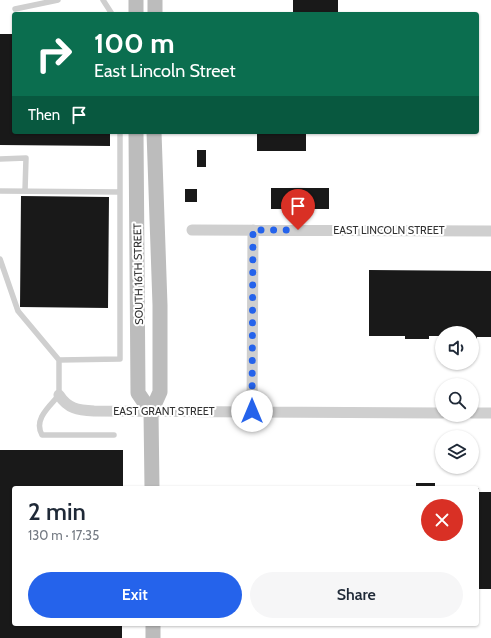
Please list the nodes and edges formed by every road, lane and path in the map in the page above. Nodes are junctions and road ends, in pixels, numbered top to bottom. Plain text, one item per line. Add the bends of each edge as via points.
1 (58, 0) edge
2 (103, 0) edge
3 (136, 0) edge
4 (155, 0) edge
5 (15, 9) dead end
6 (111, 12) edge
7 (136, 12) edge
8 (155, 12) edge
9 (120, 134) edge
10 (136, 134) edge
11 (154, 134) edge
12 (0, 159) edge
13 (0, 191) edge
14 (25, 191) junction
15 (120, 192) junction
16 (192, 230) dead end
17 (253, 230) junction
18 (491, 231) edge
19 (0, 259) edge
20 (59, 360) junction
21 (59, 395) junction
22 (252, 411) junction
23 (151, 412) junction
24 (435, 413) edge
25 (479, 413) edge
26 (491, 413) edge
27 (114, 435) dead end
28 (152, 486) edge
29 (153, 626) edge
30 (153, 638) edge

1 - 5 lane
2 - 6 lane
3 - 7 main road
4 - 8 main road
9 - 15 lane
10 - 23 main road, SOUTH 16TH STREET via 138,393
11 - 23 main road, SOUTH 16TH STREET via 160,392
12 - 14 lane via 26,158
13 - 14 lane
14 - 15 lane
15 - 20 lane via 120,359
16 - 17 street, EAST LINCOLN STREET
17 - 18 street, EAST LINCOLN STREET
17 - 22 street
19 - 20 lane via 18,311
20 - 21 lane
21 - 23 street, EAST GRANT STREET via 66,405 81,411
21 - 27 lane via 40,417 42,435
22 - 23 street, EAST GRANT STREET
22 - 24 street, EAST GRANT STREET
23 - 28 main road, SOUTH 16TH STREET
25 - 26 street
29 - 30 main road

